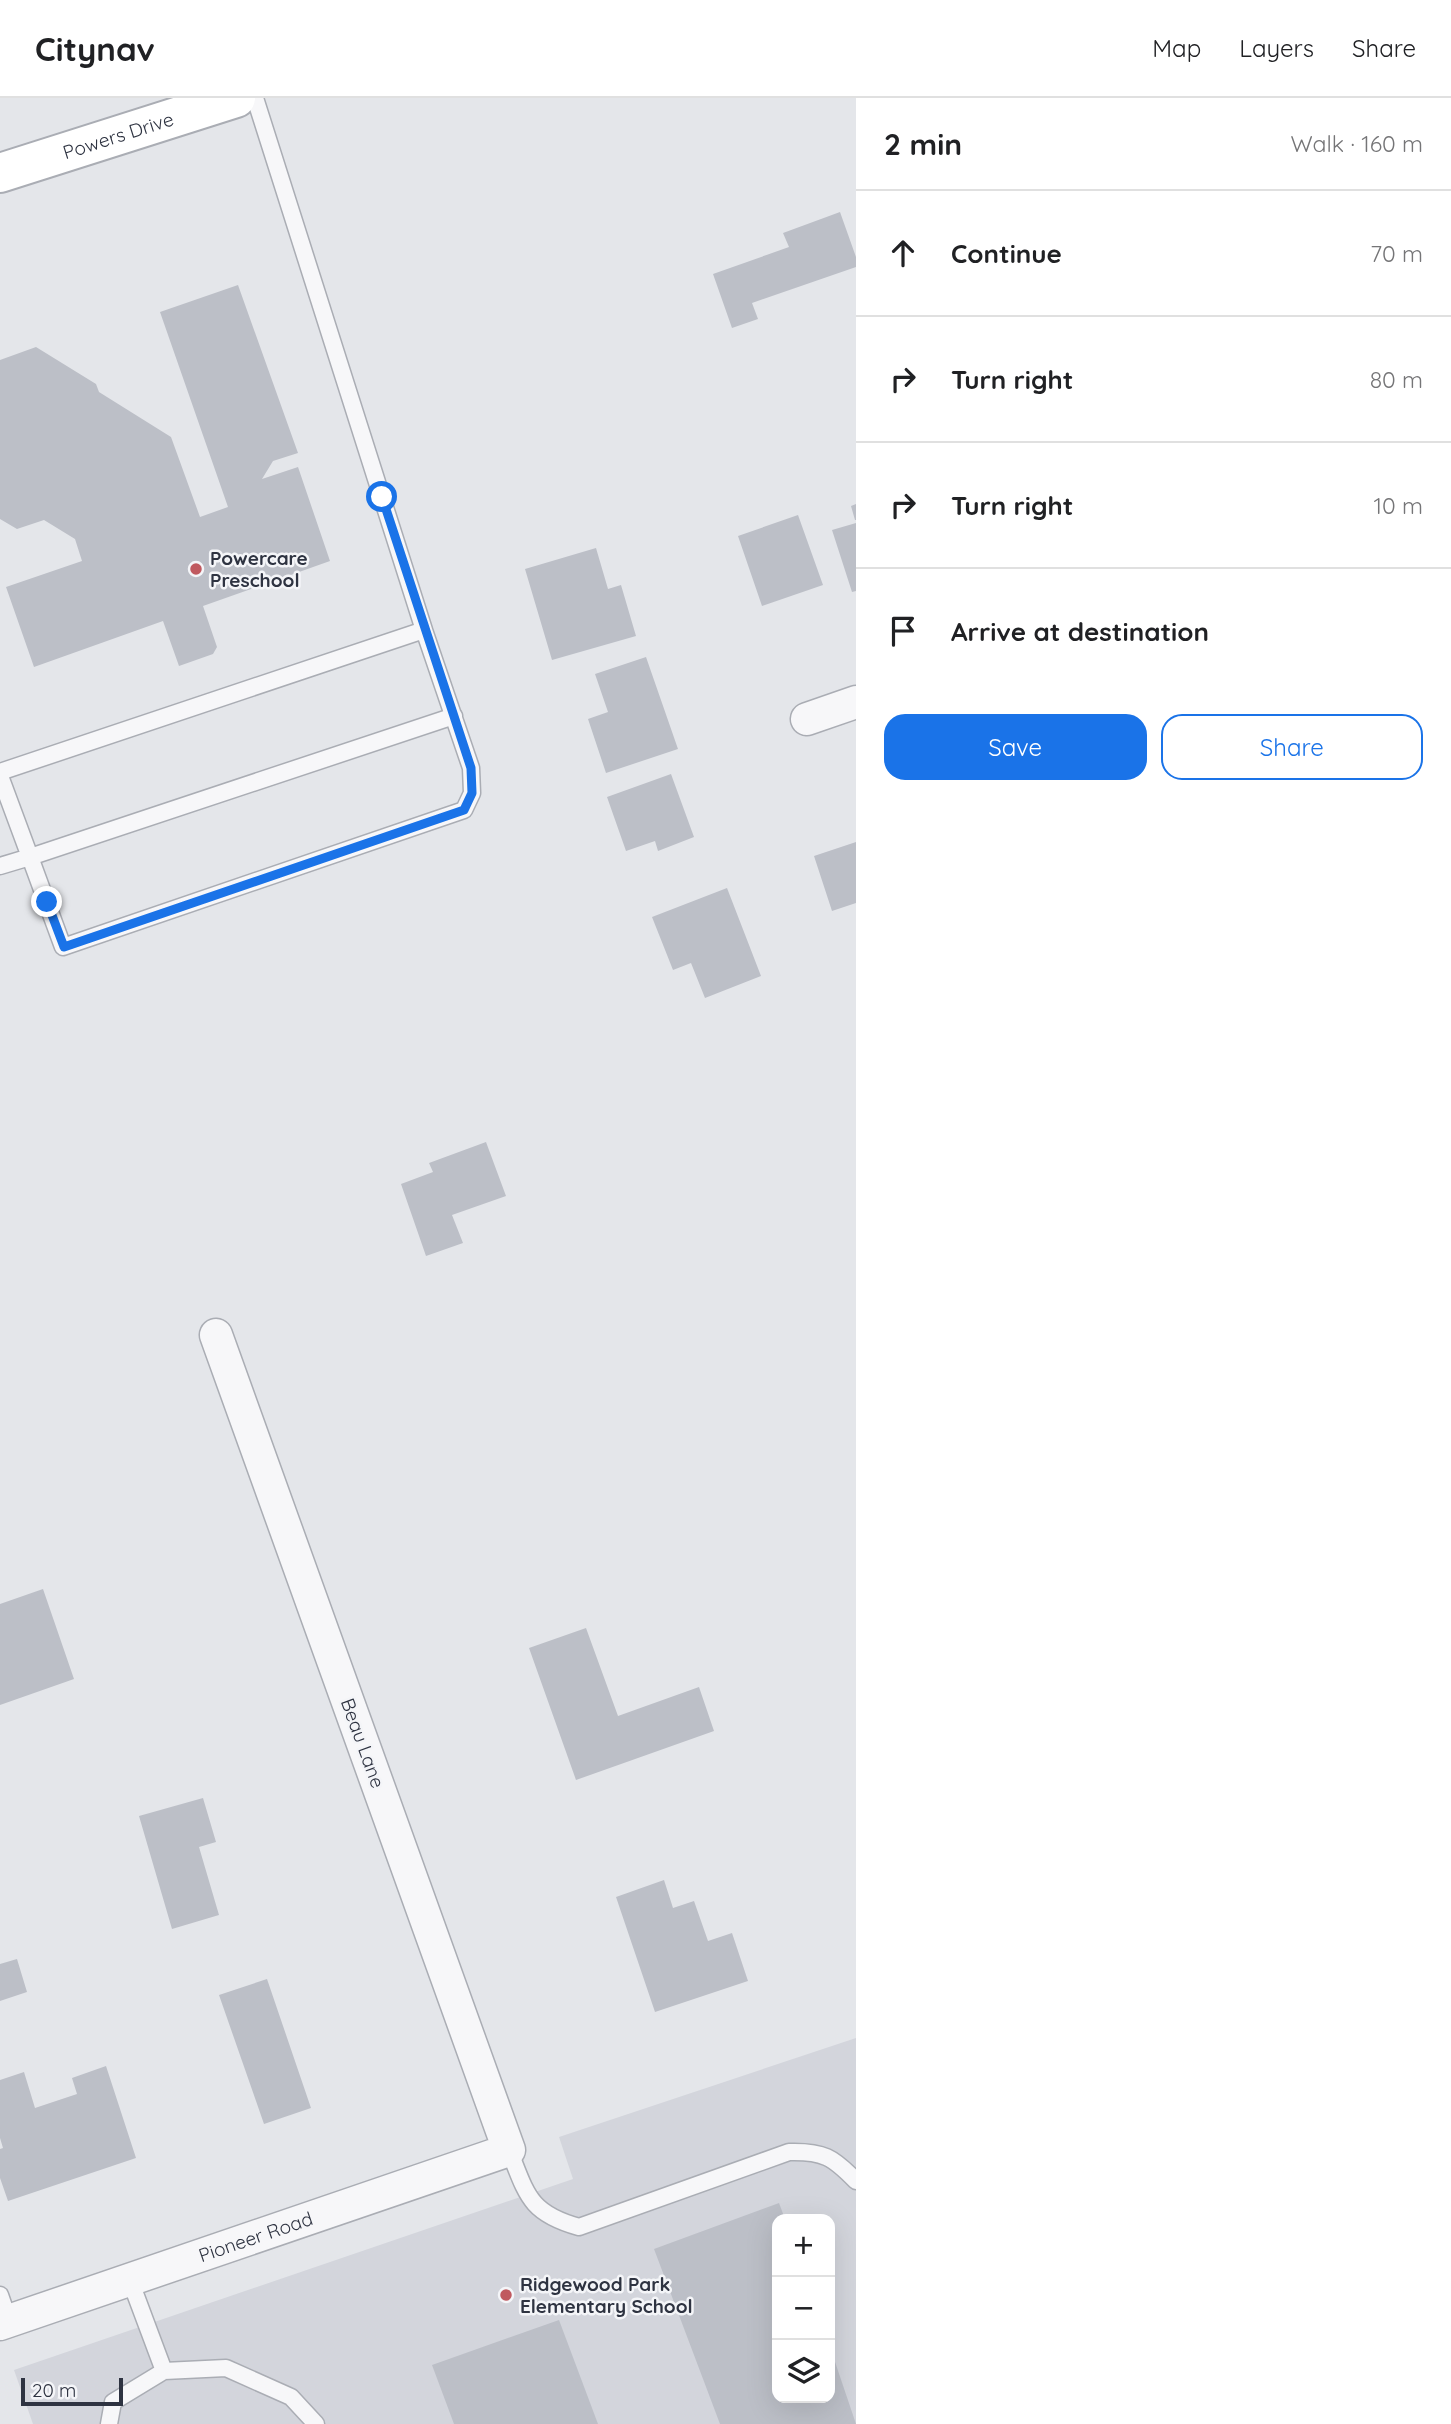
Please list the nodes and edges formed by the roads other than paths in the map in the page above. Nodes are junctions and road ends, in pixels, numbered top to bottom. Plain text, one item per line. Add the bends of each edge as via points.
1 (236, 98) edge
2 (255, 98) edge
3 (0, 173) edge
4 (424, 629) junction
5 (856, 702) edge
6 (454, 716) junction
7 (807, 719) dead end
8 (0, 774) edge
9 (30, 856) junction
10 (0, 866) edge
11 (216, 1335) dead end
12 (509, 2150) junction
13 (856, 2181) edge
14 (130, 2280) junction
15 (3, 2313) edge
16 (164, 2371) junction
17 (110, 2424) edge
18 (316, 2424) edge

1 - 3 street, Powers Drive
2 - 4 lane
4 - 6 lane
4 - 8 lane
5 - 7 street
6 - 9 lane
6 - 9 lane via 471,768 472,793 464,810 64,947
8 - 9 lane
9 - 10 lane
11 - 12 street, Beau Lane
12 - 13 lane via 527,2195 550,2219 579,2227 789,2152 816,2151 838,2163
12 - 14 street, Pioneer Road
14 - 15 street, Pioneer Road
14 - 16 lane
16 - 17 lane via 113,2402
16 - 18 lane via 226,2368 291,2397

